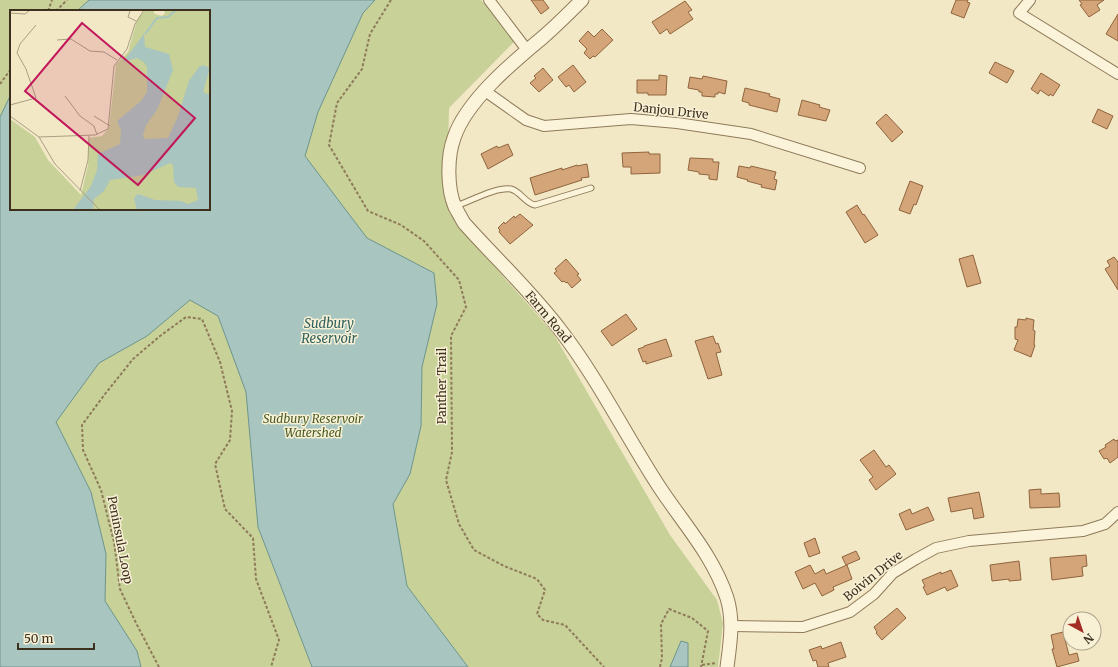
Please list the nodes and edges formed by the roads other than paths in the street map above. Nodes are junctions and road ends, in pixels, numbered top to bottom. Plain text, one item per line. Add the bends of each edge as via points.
1 (489, 0) edge
2 (582, 0) edge
3 (1030, 0) edge
4 (528, 50) junction
5 (1118, 74) edge
6 (485, 91) junction
7 (860, 168) dead end
8 (591, 188) dead end
9 (455, 206) junction
10 (1118, 512) edge
11 (732, 626) junction
12 (728, 665) edge

1 - 4 street
2 - 4 street, Farm Road
3 - 5 street via 1019,14
4 - 6 street, Farm Road
6 - 7 street, Danjou Drive via 526,120 544,126 631,119 677,123 751,134
6 - 9 street, Farm Road via 465,116 454,137 449,159 449,180
8 - 9 lane via 534,205 511,190 496,190
9 - 11 street, Farm Road via 464,223 551,318 587,367 657,483 709,558 720,578
10 - 11 street, Boivin Drive via 1105,524 1082,531 969,541 936,548 893,574 874,594 850,612 803,627
11 - 12 street, Farm Road

